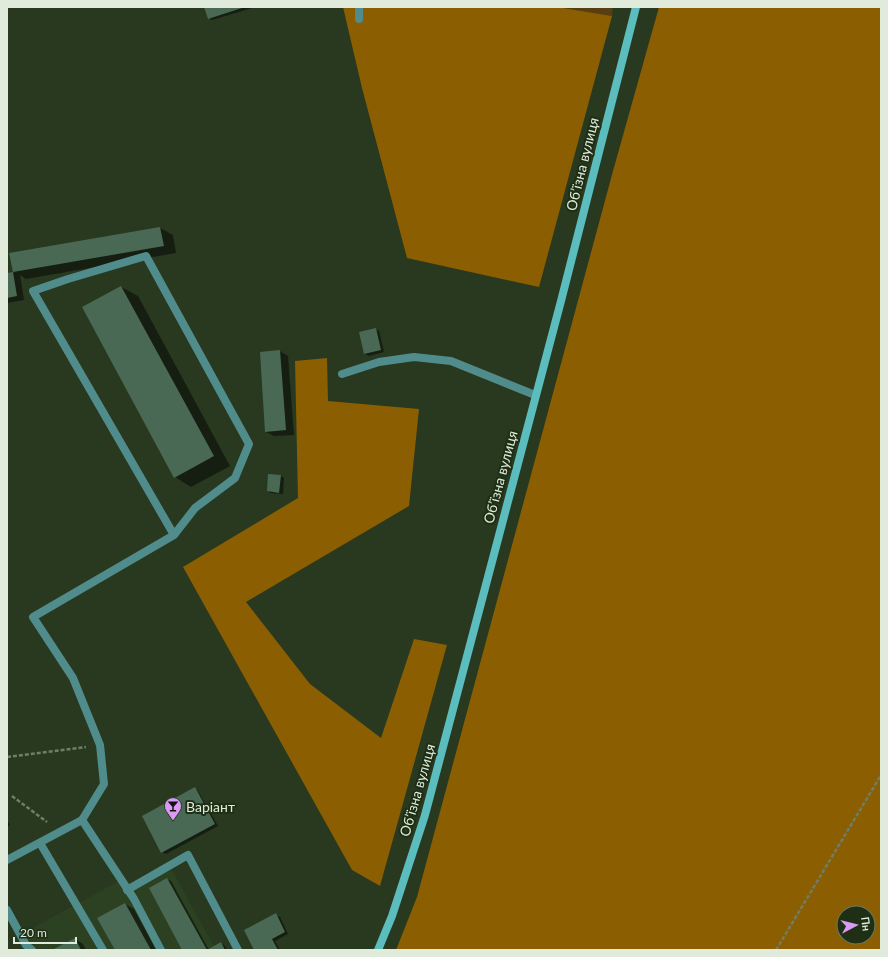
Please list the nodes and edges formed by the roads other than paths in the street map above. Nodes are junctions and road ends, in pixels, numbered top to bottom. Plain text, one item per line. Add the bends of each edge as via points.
1 (359, 7) edge
2 (636, 7) edge
3 (359, 19) dead end
4 (342, 374) dead end
5 (535, 395) junction
6 (174, 535) junction
7 (82, 820) junction
8 (40, 843) junction
9 (7, 860) edge
10 (127, 890) junction
11 (7, 910) edge
12 (32, 950) edge
13 (102, 950) edge
14 (161, 950) edge
15 (238, 950) edge
16 (378, 950) edge

1 - 3 street
2 - 5 main road, Об’їзна вулиця
4 - 5 street via 379,362 414,357 429,358 452,361
5 - 16 main road, Об’їзна вулиця via 425,815 392,916
6 - 6 street via 195,508 234,478 249,444 146,256 33,291
6 - 7 street via 33,617 73,678 100,745 104,784
7 - 8 street
7 - 10 street
8 - 9 street
8 - 13 street
10 - 14 street
10 - 15 street via 188,855
11 - 12 street via 26,945

